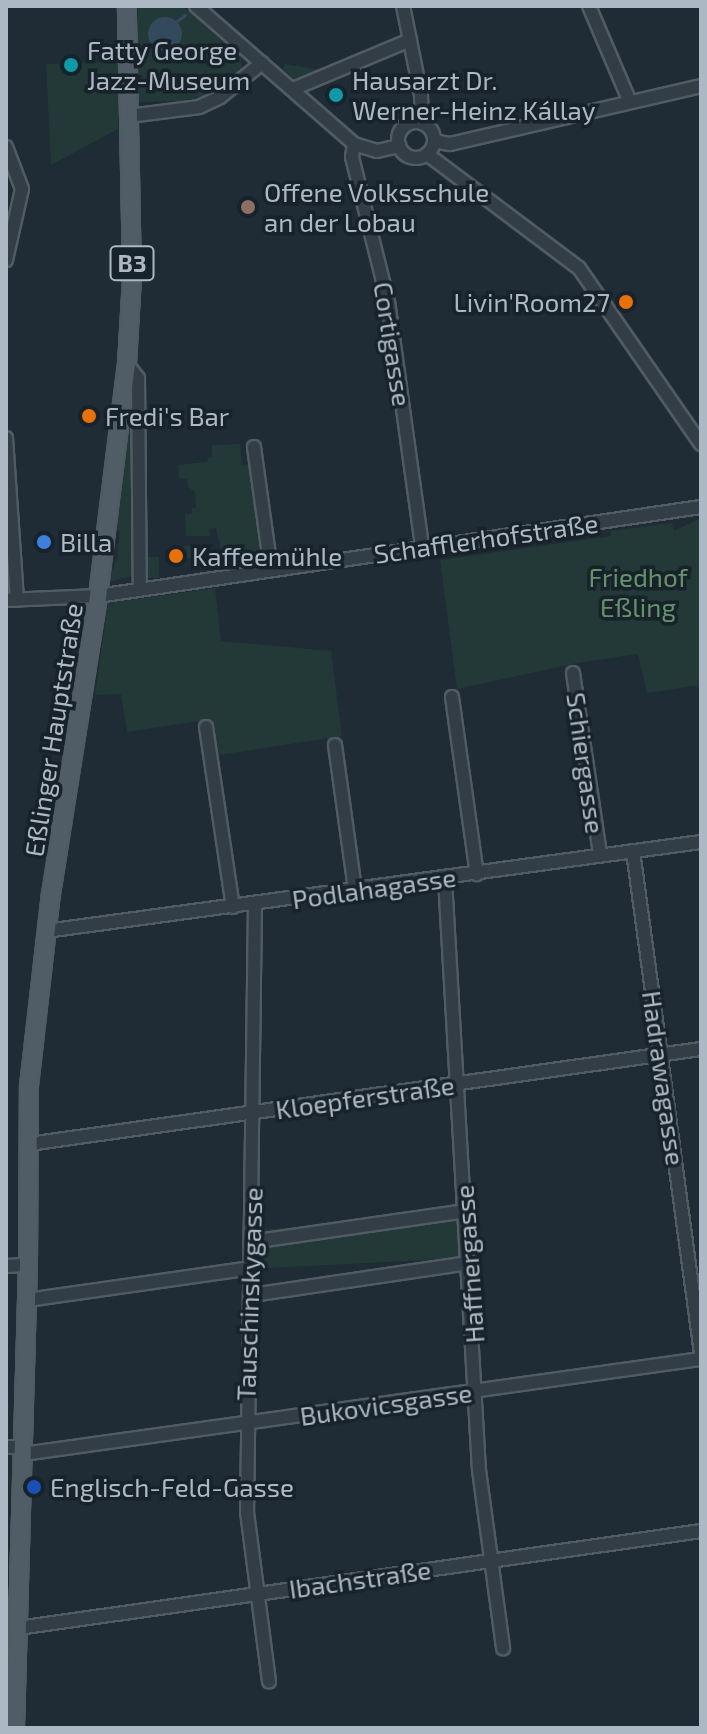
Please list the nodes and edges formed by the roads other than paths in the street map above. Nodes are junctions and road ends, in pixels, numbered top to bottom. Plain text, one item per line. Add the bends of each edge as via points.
1 (127, 6) edge
2 (196, 6) edge
3 (403, 6) edge
4 (589, 6) edge
5 (410, 40) junction
6 (262, 63) junction
7 (701, 86) edge
8 (293, 89) junction
9 (630, 102) junction
10 (129, 116) junction
11 (422, 123) junction
12 (354, 144) junction
13 (399, 146) junction
14 (431, 146) junction
15 (6, 147) edge
16 (6, 260) edge
17 (127, 364) junction
18 (6, 438) edge
19 (701, 444) edge
20 (254, 447) dead end
21 (701, 507) edge
22 (422, 547) junction
23 (271, 569) junction
24 (140, 587) junction
25 (98, 596) junction
26 (11, 600) edge
27 (573, 673) dead end
28 (452, 697) dead end
29 (206, 727) dead end
30 (335, 745) dead end
31 (701, 842) edge
32 (633, 851) junction
33 (600, 854) junction
34 (477, 874) junction
35 (445, 879) junction
36 (355, 890) junction
37 (255, 904) junction
38 (233, 907) junction
39 (46, 931) junction
40 (701, 1049) edge
41 (661, 1055) junction
42 (456, 1085) junction
43 (254, 1113) junction
44 (29, 1144) junction
45 (466, 1211) junction
46 (251, 1242) junction
47 (469, 1263) junction
48 (28, 1265) junction
49 (6, 1266) edge
50 (252, 1268) junction
51 (252, 1295) junction
52 (27, 1300) junction
53 (701, 1356) edge
54 (477, 1392) junction
55 (245, 1424) junction
56 (17, 1449) edge
57 (701, 1531) edge
58 (492, 1559) junction
59 (258, 1594) junction
60 (12, 1610) edge
61 (18, 1628) junction
62 (503, 1648) dead end
63 (269, 1682) dead end
64 (15, 1728) edge

1 - 10 main road, Eßlinger Hauptstraße / B3
2 - 6 street
3 - 5 street
4 - 9 street
5 - 8 street
5 - 11 street
6 - 8 street
6 - 10 street via 199,107
7 - 9 street
8 - 12 street
9 - 14 street
10 - 17 main road, Eßlinger Hauptstraße / B3 via 132,276
11 - 13 street via 406,125
11 - 14 street via 430,129
12 - 13 street via 377,151
12 - 22 street, Cortigasse via 352,157 388,301
13 - 14 street via 415,158
14 - 19 street via 451,169 579,268
15 - 16 street via 22,189
17 - 24 street, Eßlinger Hauptstraße via 138,378
17 - 25 main road, Eßlinger Hauptstraße / B3
18 - 26 street
20 - 23 street
21 - 22 street, Schafflerhofstraße
22 - 23 street, Schafflerhofstraße
23 - 24 street, Schafflerhofstraße
24 - 25 street, Schafflerhofstraße
25 - 26 street, Schafflerhofstraße
25 - 39 main road, Eßlinger Hauptstraße / B3
27 - 33 street, Schiergasse
28 - 34 street
29 - 38 street
30 - 36 street
31 - 32 street, Podlahagasse
32 - 33 street, Podlahagasse
32 - 41 street, Hadrawagasse
33 - 34 street, Podlahagasse
34 - 35 street, Podlahagasse
35 - 36 street, Podlahagasse
35 - 42 street, Haffnergasse
36 - 37 street, Podlahagasse
37 - 38 street, Podlahagasse
37 - 43 street, Tauschinskygasse
38 - 39 street, Podlahagasse
39 - 44 main road, Eßlinger Hauptstraße / B3 via 29,1086
40 - 41 street, Kloepferstraße
41 - 42 street, Kloepferstraße
41 - 53 street, Hadrawagasse
42 - 43 street, Kloepferstraße
42 - 45 street, Haffnergasse
43 - 44 street, Kloepferstraße
43 - 46 street, Tauschinskygasse
44 - 48 main road, Eßlinger Hauptstraße / B3
45 - 46 street
45 - 47 street, Haffnergasse
46 - 50 street, Tauschinskygasse
47 - 51 street
47 - 54 street, Haffnergasse
48 - 49 street
48 - 52 main road, Eßlinger Hauptstraße / B3
50 - 51 street, Tauschinskygasse
50 - 52 street
51 - 55 street, Tauschinskygasse
52 - 56 main road, Eßlinger Hauptstraße / B3
53 - 54 street, Bukovicsgasse
54 - 55 street, Bukovicsgasse
54 - 58 street, Haffnergasse via 479,1470
55 - 56 street, Bukovicsgasse
55 - 59 street, Tauschinskygasse via 247,1512
56 - 60 main road, Eßlinger Hauptstraße / B3
57 - 58 street, Ibachstraße
58 - 59 street, Ibachstraße
58 - 62 street, Haffnergasse
59 - 61 street, Ibachstraße
59 - 63 street, Tauschinskygasse
60 - 61 main road, Eßlinger Hauptstraße / B3
61 - 64 main road, Eßlinger Hauptstraße / B3

